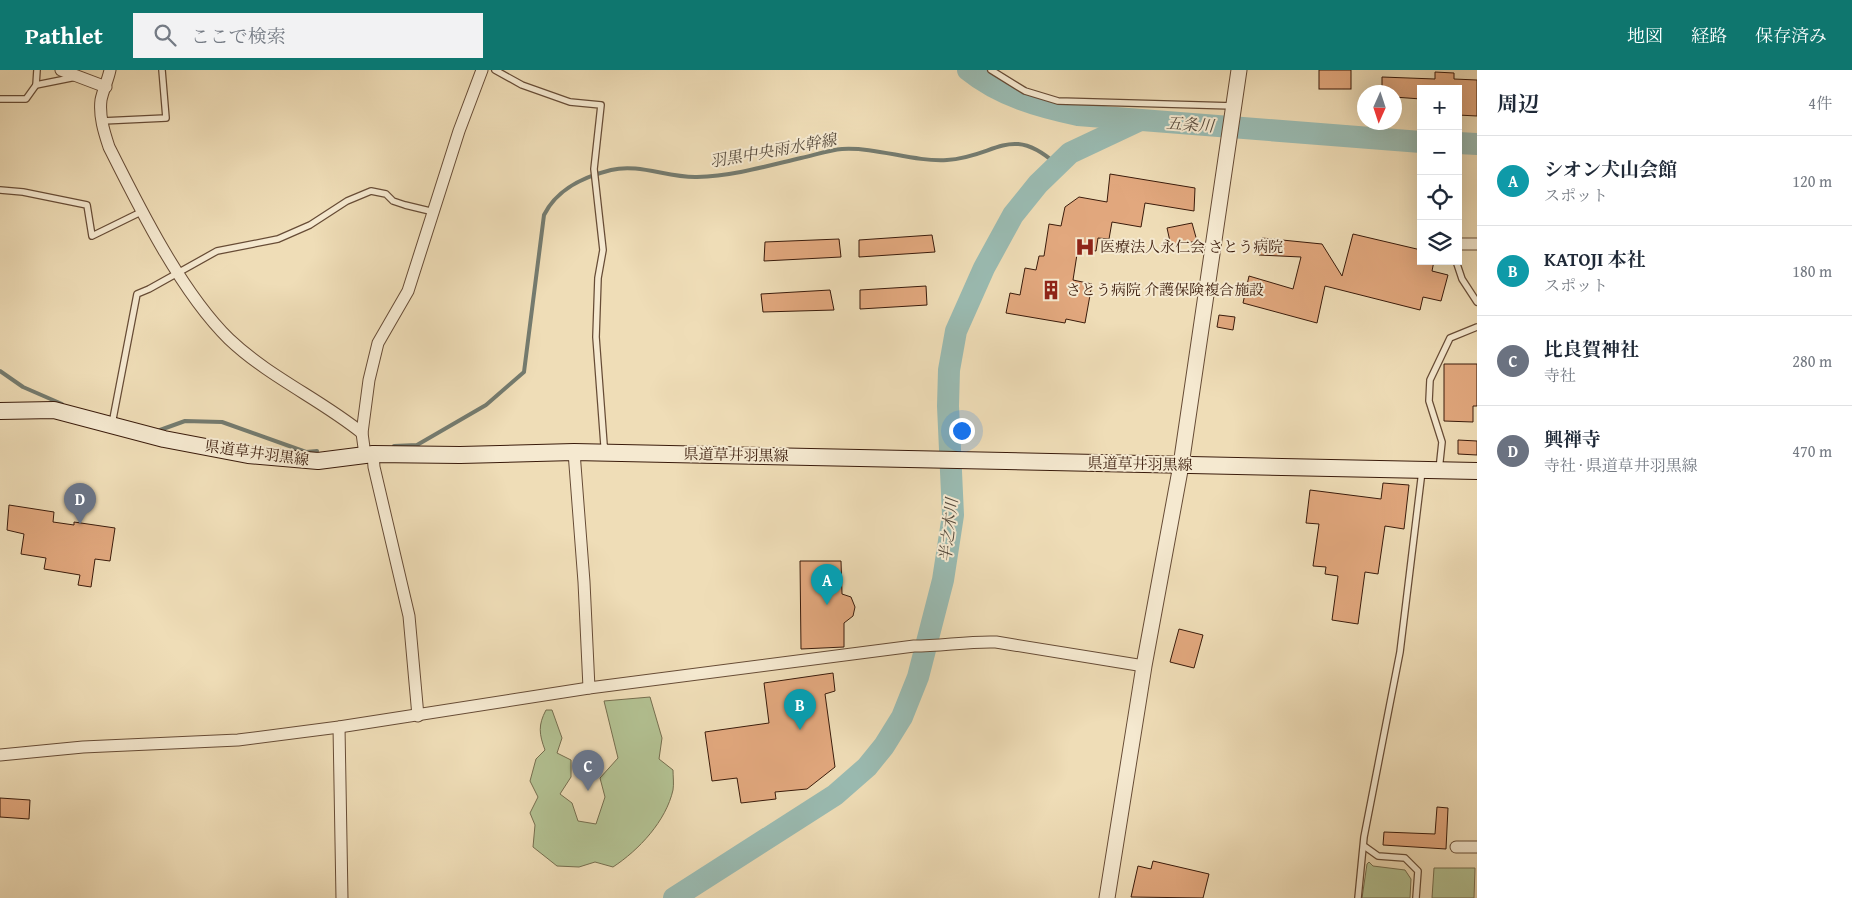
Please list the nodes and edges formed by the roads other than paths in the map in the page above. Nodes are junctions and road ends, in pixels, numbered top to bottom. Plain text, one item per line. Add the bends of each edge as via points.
1 (37, 70) edge
2 (61, 70) edge
3 (110, 70) edge
4 (162, 70) edge
5 (482, 70) edge
6 (495, 70) edge
7 (991, 70) edge
8 (1239, 70) edge
9 (76, 77) junction
10 (36, 85) junction
11 (106, 87) junction
12 (0, 99) edge
13 (1234, 106) junction
14 (102, 121) junction
15 (0, 190) edge
16 (143, 211) junction
17 (434, 212) junction
18 (1462, 244) edge
19 (1477, 244) edge
20 (1457, 265) edge
21 (178, 273) junction
22 (1477, 302) edge
23 (1477, 327) edge
24 (0, 411) edge
25 (112, 426) junction
26 (362, 433) junction
27 (574, 452) junction
28 (369, 454) junction
29 (613, 456) junction
30 (1181, 465) junction
31 (1422, 469) junction
32 (1439, 470) junction
33 (1477, 471) edge
34 (1144, 666) junction
35 (589, 688) junction
36 (418, 716) junction
37 (339, 727) junction
38 (0, 755) edge
39 (1364, 846) junction
40 (1456, 847) dead end
41 (1477, 847) edge
42 (342, 898) edge
43 (1107, 898) edge
44 (1358, 898) edge
45 (1416, 898) edge

1 - 10 lane
2 - 9 street
3 - 11 street
4 - 14 lane via 166,118
5 - 17 street
6 - 29 lane via 570,102 601,105 594,169 603,250 598,278 596,337 604,444
7 - 13 lane via 1025,91 1058,101
8 - 13 street
9 - 10 lane
9 - 11 street
10 - 12 lane via 26,99
11 - 14 street via 101,98
13 - 30 street
14 - 16 street via 109,147
15 - 16 lane via 87,205 92,236
16 - 21 street
17 - 21 lane via 404,205 386,194 371,191 278,239 217,251
17 - 26 street via 408,291 378,343
18 - 19 street
20 - 22 lane
21 - 25 lane via 137,294
21 - 26 street via 195,300 229,338 266,369
23 - 32 lane via 1450,338 1430,380 1429,401 1442,442
24 - 25 main road, 県道草井羽黒線 via 54,410
25 - 28 main road, 県道草井羽黒線 via 248,455 318,461
26 - 28 street
27 - 28 main road, 県道草井羽黒線
27 - 29 main road, 県道草井羽黒線
27 - 35 street
28 - 36 street via 409,616
29 - 30 main road, 県道草井羽黒線
30 - 31 main road, 県道草井羽黒線
30 - 34 street
31 - 32 main road, 県道草井羽黒線
31 - 39 lane via 1400,652
32 - 33 main road, 県道草井羽黒線
34 - 35 street via 974,641
34 - 43 street
35 - 36 street
36 - 37 street
37 - 38 street via 238,740 83,747
37 - 42 street
39 - 44 lane
39 - 45 lane via 1378,856 1405,858 1418,871
40 - 41 street

